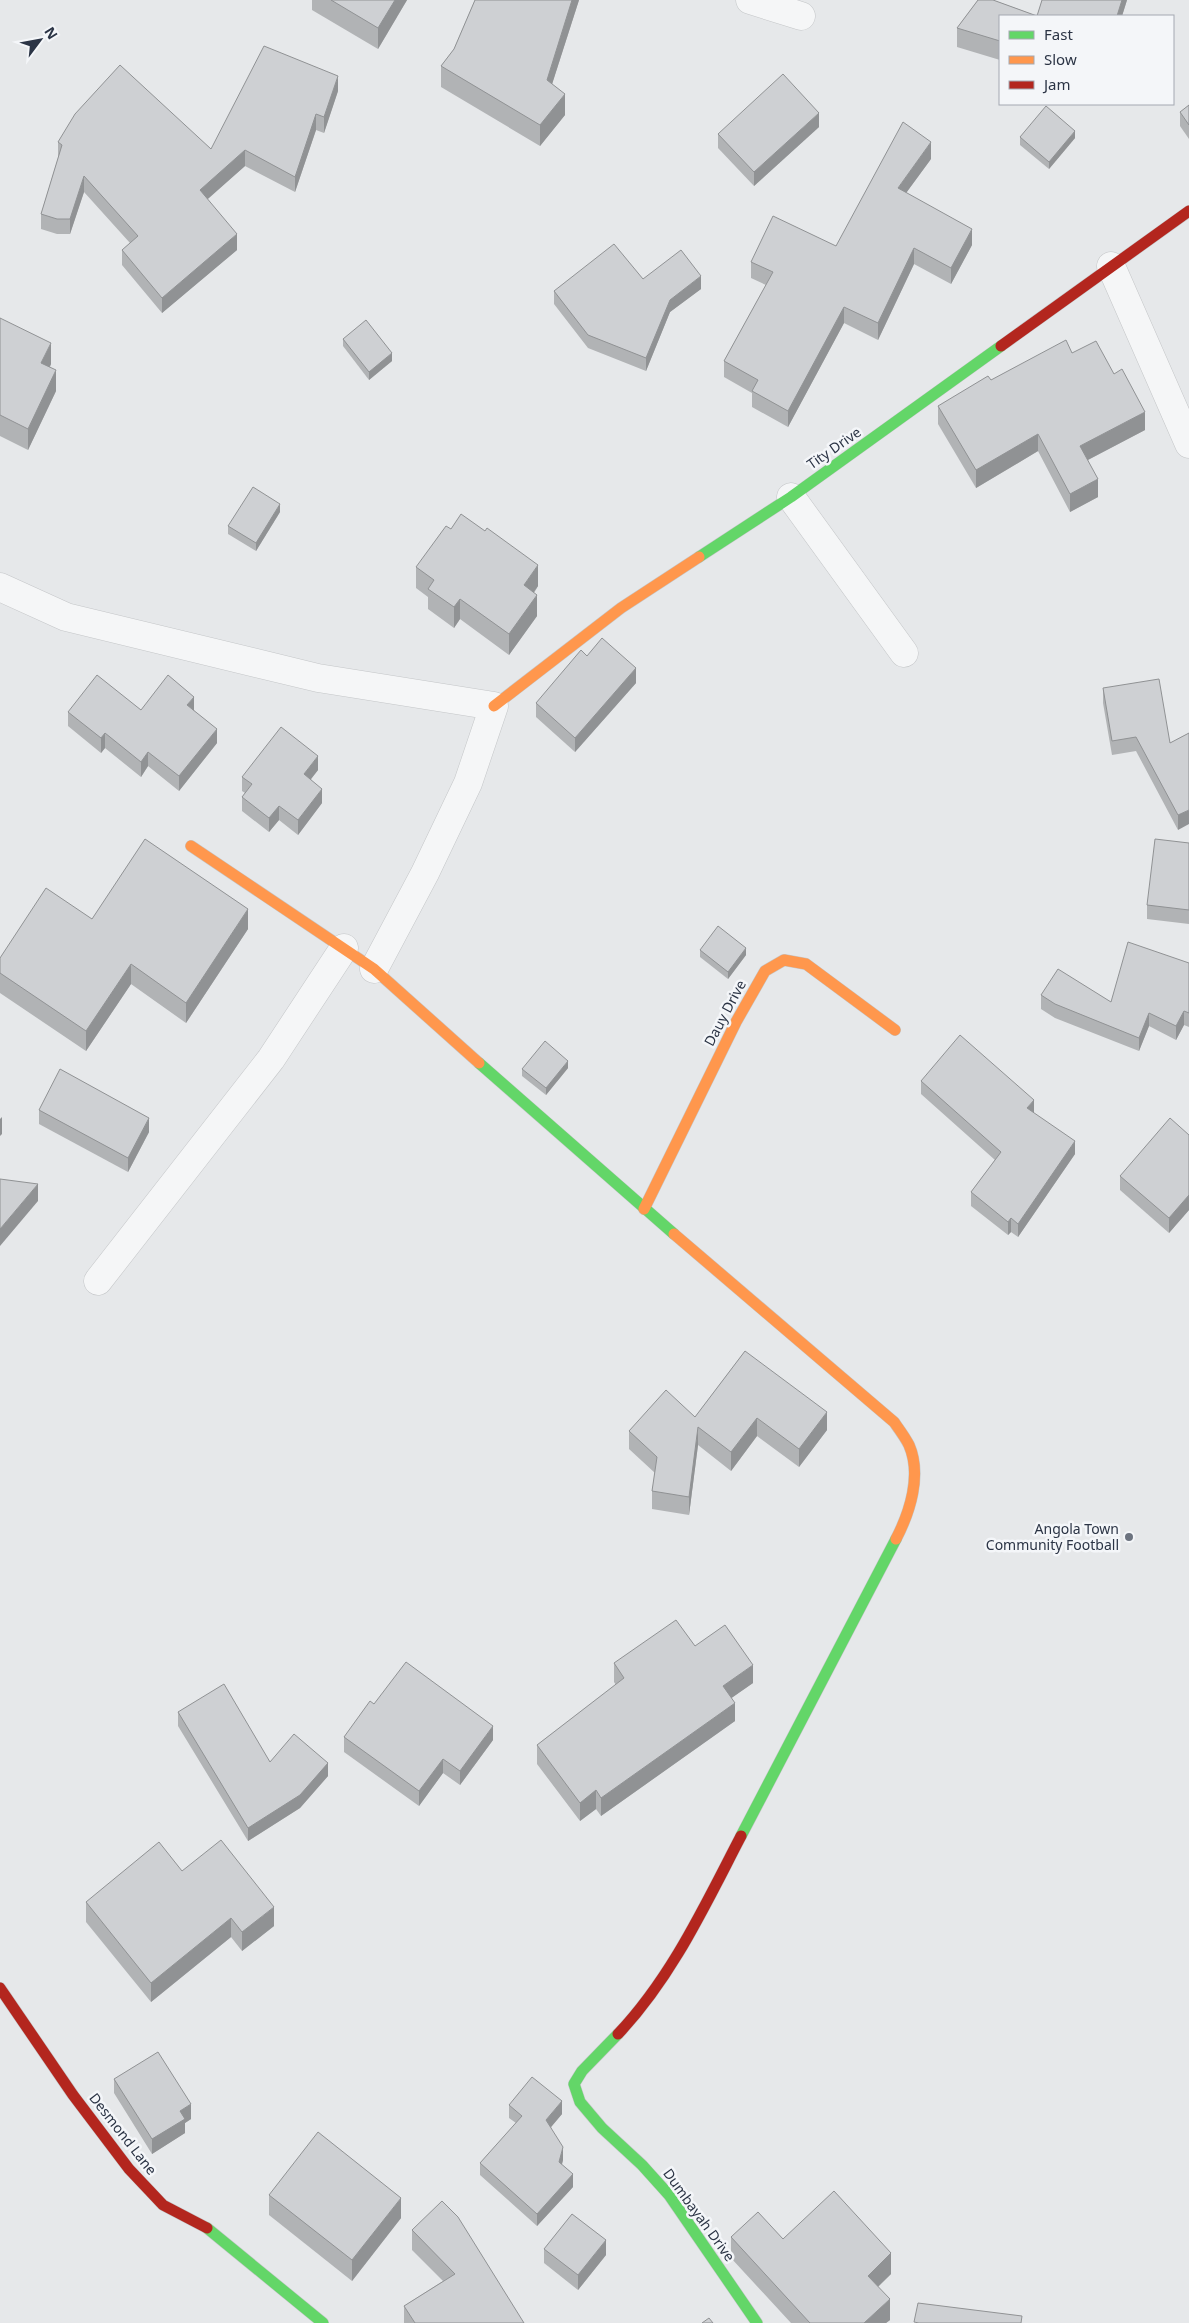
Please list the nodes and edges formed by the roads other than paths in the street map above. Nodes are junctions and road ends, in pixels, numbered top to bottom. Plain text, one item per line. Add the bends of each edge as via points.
1 (750, 0) edge
2 (801, 16) dead end
3 (1189, 212) edge
4 (1111, 266) junction
5 (1189, 444) edge
6 (790, 497) junction
7 (0, 587) edge
8 (904, 653) dead end
9 (494, 706) junction
10 (191, 846) dead end
11 (344, 948) junction
12 (374, 969) junction
13 (895, 1030) dead end
14 (644, 1209) junction
15 (98, 1282) dead end
16 (0, 1988) edge
17 (323, 2323) edge
18 (757, 2323) edge

1 - 2 street
3 - 4 street, Tity Drive
4 - 5 street
4 - 6 street, Tity Drive via 960,378
6 - 8 street
6 - 9 street, Tity Drive via 621,608
7 - 9 street via 66,617 318,678
9 - 12 street via 468,783
10 - 11 street
11 - 12 street
11 - 15 street via 272,1059
12 - 14 street
13 - 14 street, Dauy Drive via 806,964 784,960 765,971 736,1022
14 - 18 street, Dumbayah Drive via 894,1422 909,1446 915,1480 906,1520 690,1934 643,2007 574,2084 580,2102 602,2128 642,2165 668,2195
16 - 17 street, Desmond Lane via 129,2170 164,2205 202,2224

